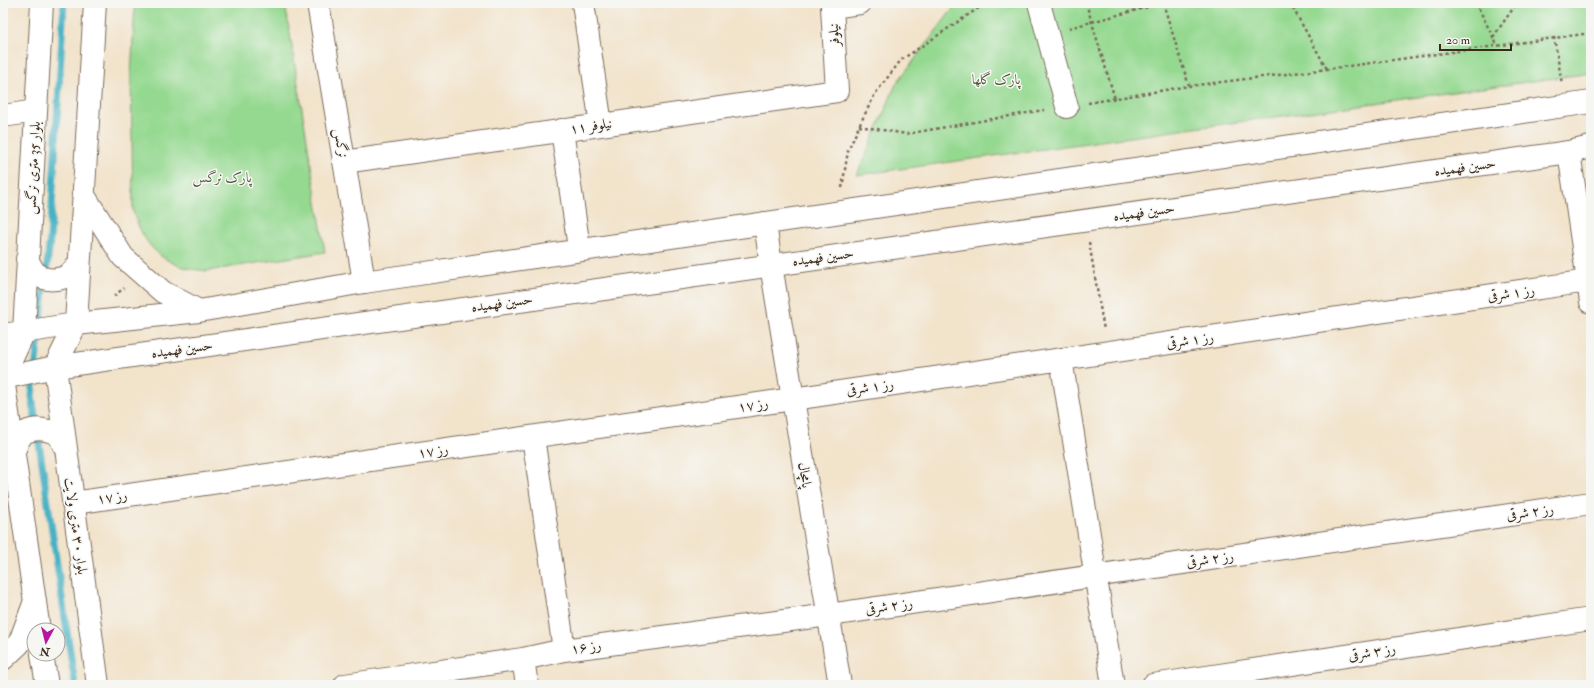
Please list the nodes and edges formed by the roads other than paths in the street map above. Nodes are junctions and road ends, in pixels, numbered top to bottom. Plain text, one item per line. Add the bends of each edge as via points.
1 (42, 3) edge
2 (95, 3) edge
3 (318, 3) edge
4 (582, 3) edge
5 (860, 3) edge
6 (1039, 3) edge
7 (837, 91) joint
8 (1591, 102) edge
9 (1067, 106) road end
10 (36, 111) junction
11 (3, 116) edge
12 (601, 125) junction
13 (562, 130) junction
14 (1591, 148) edge
15 (1569, 152) junction
16 (344, 162) junction
17 (83, 194) junction
18 (765, 223) junction
19 (578, 241) dead end
20 (27, 259) junction
21 (79, 263) junction
22 (771, 265) junction
23 (364, 282) junction
24 (1589, 292) edge
25 (199, 311) junction
26 (76, 324) junction
27 (13, 334) edge
28 (1061, 359) junction
29 (55, 367) junction
30 (3, 378) edge
31 (793, 399) junction
32 (533, 437) junction
33 (66, 449) junction
34 (8, 456) edge
35 (72, 502) junction
36 (1591, 503) edge
37 (1096, 576) junction
38 (35, 601) junction
39 (828, 615) junction
40 (1591, 619) edge
41 (38, 622) edge
42 (564, 650) junction
43 (3, 659) edge
44 (523, 659) junction
45 (43, 662) edge
46 (1181, 683) edge
47 (47, 685) edge
48 (98, 685) edge
49 (345, 685) edge
50 (527, 685) edge
51 (840, 685) edge
52 (1113, 685) edge
53 (1153, 685) edge

1 - 10 street, بلوار 35 متری نرگس
2 - 17 street
3 - 16 street, نرگس
4 - 12 street
5 - 7 street, نیلوفر via 832,7
6 - 9 street
7 - 12 street, نیلوفر ۱۱
8 - 18 street
10 - 11 street
10 - 20 street, بلوار 35 متری نرگس
12 - 13 street, نیلوفر ۱۱
13 - 16 street, نیلوفر ۱۱
13 - 19 street
14 - 15 street, حسین فهمیده
15 - 22 street, حسین فهمیده
15 - 24 street
16 - 23 street, نرگس
17 - 21 street
17 - 25 street via 123,257 163,292
18 - 22 street, پامچال
18 - 23 street
20 - 21 street via 42,278 51,279 62,278 71,273
20 - 27 street, بلوار 35 متری نرگس
21 - 26 street
22 - 29 street, حسین فهمیده
22 - 31 street, پامچال
23 - 25 street
24 - 28 street, رز ۱ شرقی
25 - 26 street
26 - 27 street
26 - 29 street
27 - 30 street
28 - 31 street, رز ۱ شرقی
28 - 37 street
29 - 30 street, حسین فهمیده
29 - 33 street, بلوار ۳۰ متری ولایت
30 - 34 street
31 - 32 street, رز ۱۷
31 - 39 street, پامچال
32 - 35 street, رز ۱۷
32 - 42 street
33 - 34 street via 58,434 50,430 35,430 20,437
33 - 35 street, بلوار ۳۰ متری ولایت
34 - 38 street via 18,478
35 - 48 street, بلوار ۳۰ متری ولایت
36 - 37 street, رز ۲ شرقی
37 - 39 street, رز ۲ شرقی
37 - 52 street
38 - 41 street
38 - 43 street via 19,644
39 - 42 street, رز ۱۶
39 - 51 street, پامچال
40 - 46 street, رز ۳ شرقی
42 - 44 street, رز ۱۶
44 - 49 street, رز ۱۶
44 - 50 street
45 - 47 street
46 - 53 street, رز ۳ شرقی

